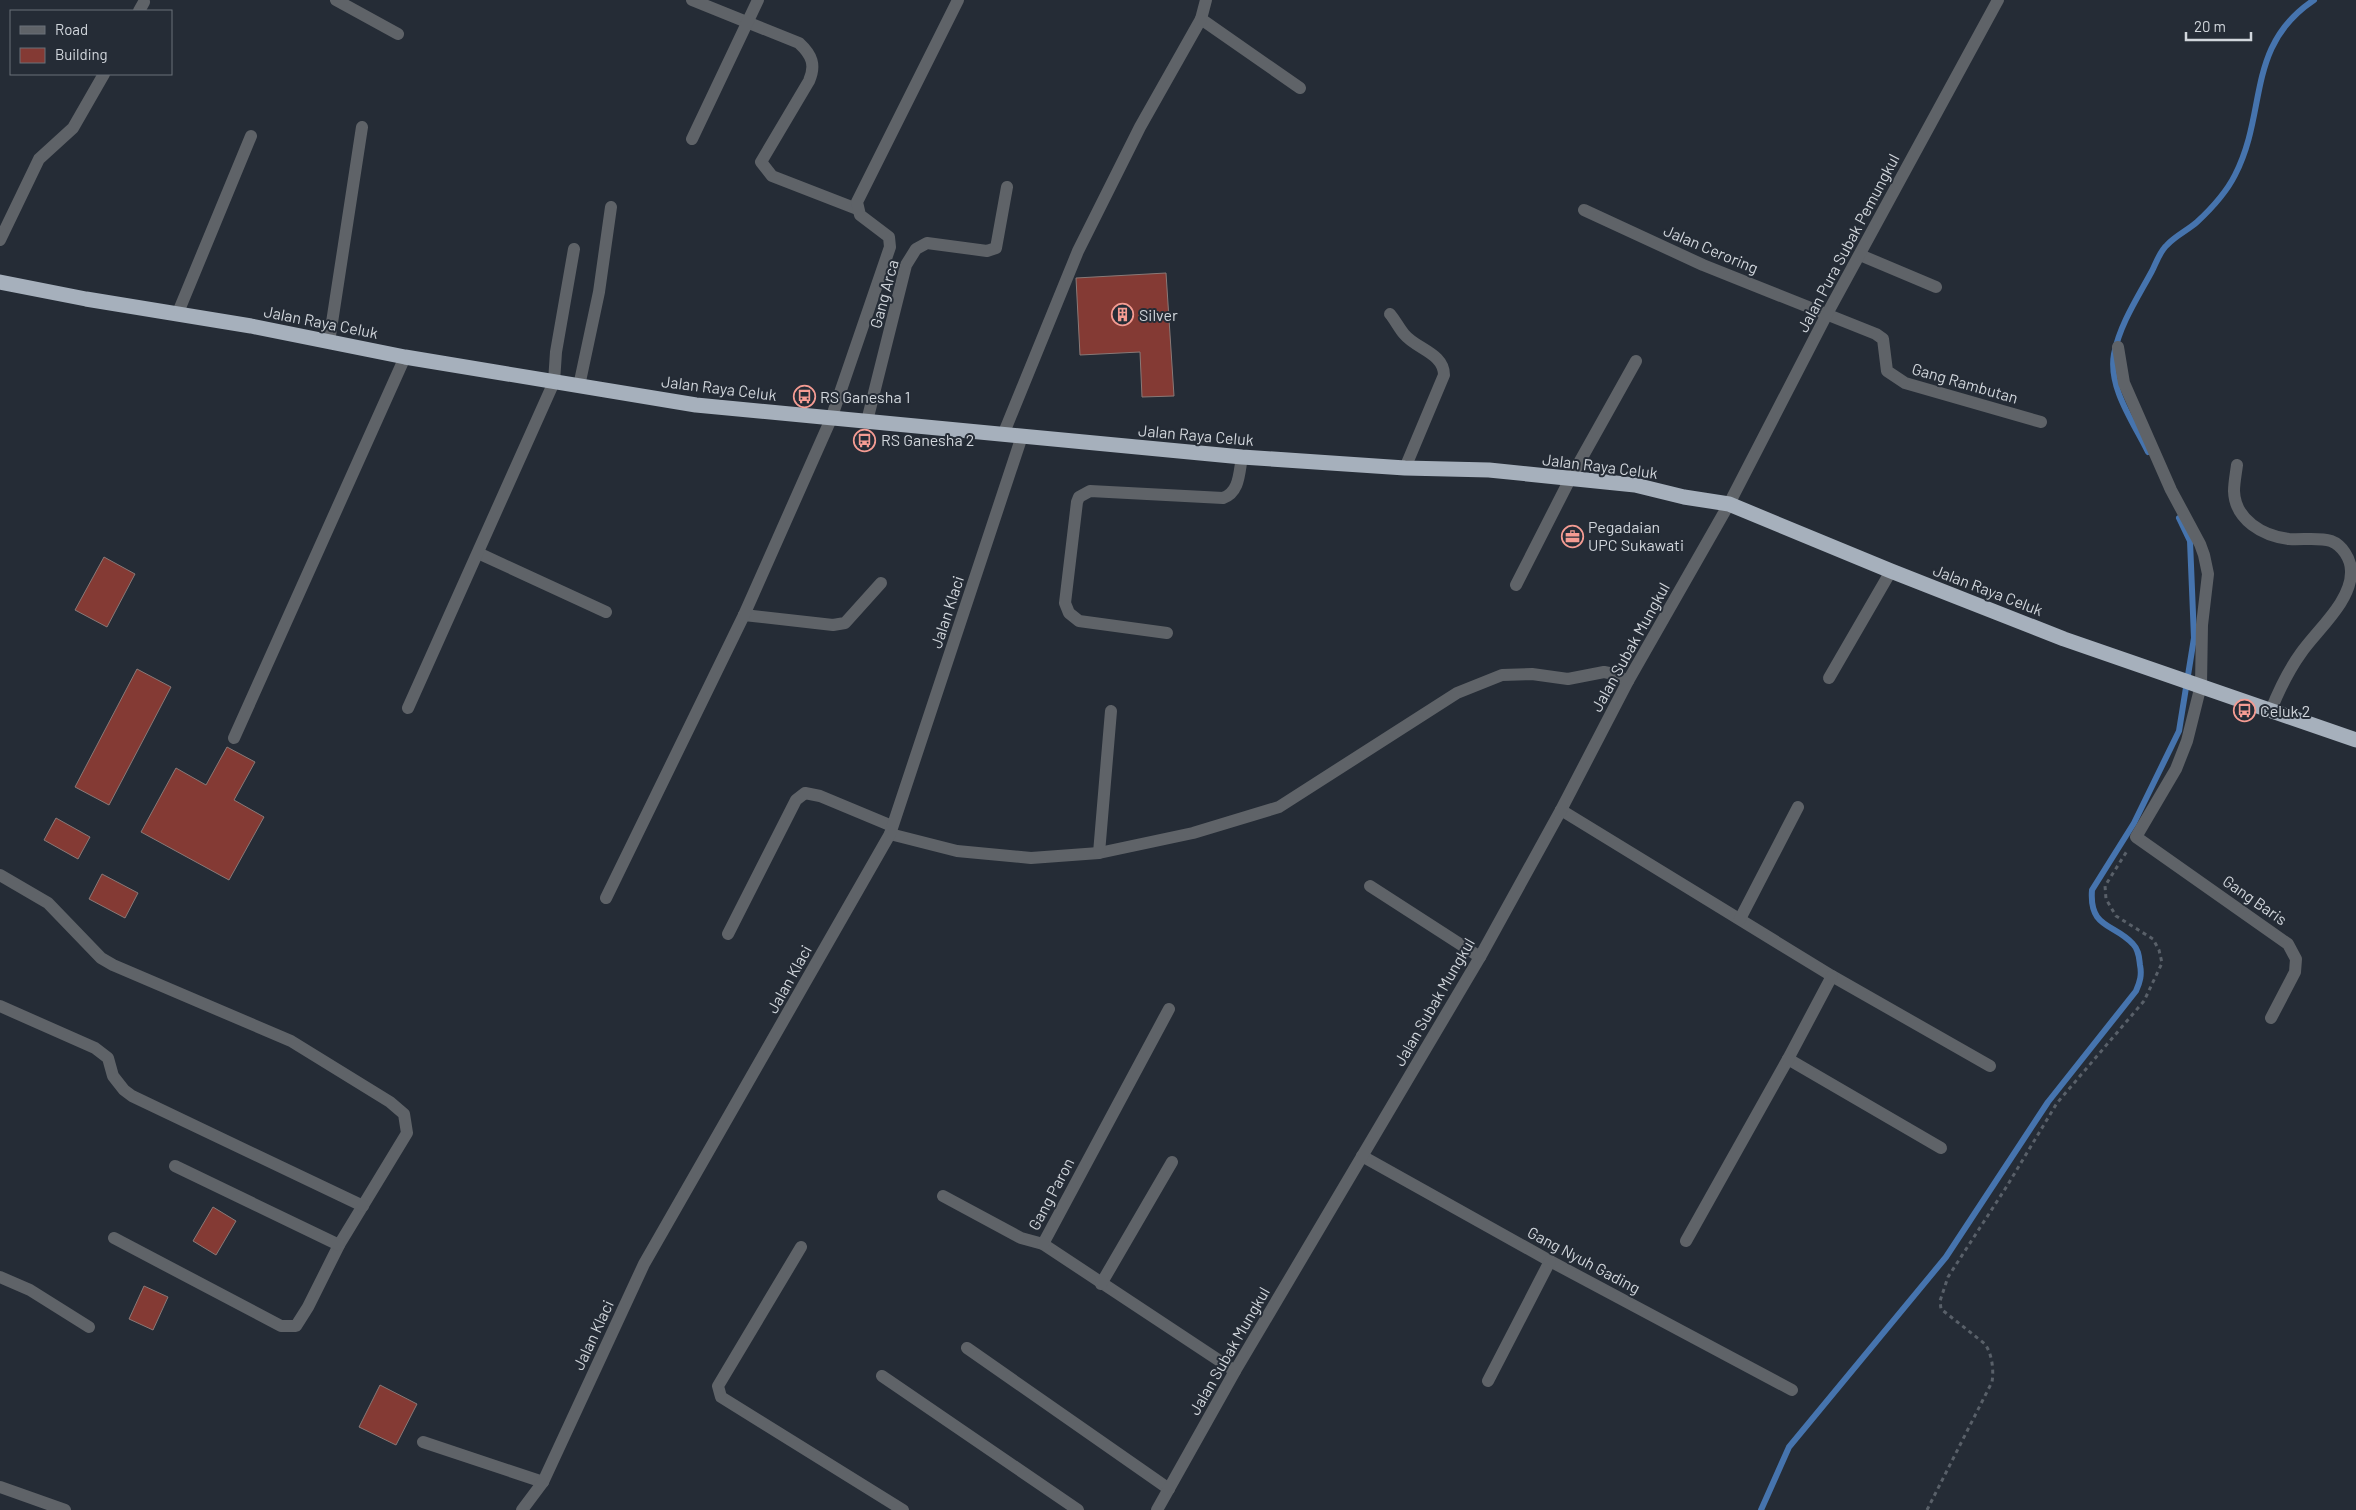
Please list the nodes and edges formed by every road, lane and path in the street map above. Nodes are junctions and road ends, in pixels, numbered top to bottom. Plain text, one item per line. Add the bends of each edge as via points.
1 (336, 0) edge
2 (692, 0) edge
3 (758, 0) edge
4 (958, 0) edge
5 (1206, 0) edge
6 (1998, 0) edge
7 (1201, 19) junction
8 (748, 21) junction
9 (398, 34) dead end
10 (103, 75) edge
11 (1300, 88) dead end
12 (362, 127) dead end
13 (251, 136) dead end
14 (692, 139) dead end
15 (1007, 187) dead end
16 (611, 207) dead end
17 (857, 209) junction
18 (1584, 210) dead end
19 (0, 240) edge
20 (574, 249) dead end
21 (1860, 255) junction
22 (0, 282) edge
23 (1936, 287) dead end
24 (1390, 314) dead end
25 (1828, 314) junction
26 (176, 315) junction
27 (329, 342) junction
28 (2118, 347) dead end
29 (405, 357) junction
30 (1636, 361) dead end
31 (554, 382) junction
32 (580, 386) junction
33 (831, 419) junction
34 (867, 422) junction
35 (2041, 422) dead end
36 (1003, 435) junction
37 (1022, 436) junction
38 (1242, 457) junction
39 (2237, 465) dead end
40 (1405, 468) junction
41 (1570, 479) junction
42 (1729, 504) junction
43 (478, 553) junction
44 (1891, 571) junction
45 (882, 583) dead end
46 (1516, 585) dead end
47 (606, 612) dead end
48 (744, 615) junction
49 (1167, 633) dead end
50 (1829, 678) dead end
51 (1628, 681) junction
52 (2192, 682) junction
53 (408, 708) dead end
54 (2270, 710) junction
55 (1111, 711) dead end
56 (234, 738) dead end
57 (2352, 739) edge
58 (1798, 807) dead end
59 (1561, 810) junction
60 (891, 830) junction
61 (2136, 837) junction
62 (1099, 853) junction
63 (0, 875) edge
64 (1370, 886) dead end
65 (606, 898) dead end
66 (1740, 919) junction
67 (728, 934) dead end
68 (1480, 956) junction
69 (1832, 976) junction
70 (0, 1006) edge
71 (1169, 1009) dead end
72 (2272, 1018) dead end
73 (1788, 1059) junction
74 (1990, 1066) dead end
75 (1941, 1148) dead end
76 (1362, 1156) junction
77 (1172, 1162) dead end
78 (175, 1166) dead end
79 (943, 1196) dead end
80 (363, 1206) junction
81 (114, 1238) dead end
82 (1686, 1241) dead end
83 (1043, 1244) junction
84 (339, 1245) junction
85 (801, 1247) dead end
86 (1550, 1261) junction
87 (0, 1277) edge
88 (1101, 1284) junction
89 (89, 1327) dead end
90 (967, 1348) dead end
91 (1235, 1371) junction
92 (882, 1376) dead end
93 (1488, 1381) dead end
94 (1792, 1390) dead end
95 (423, 1442) dead end
96 (543, 1482) junction
97 (0, 1487) edge
98 (1169, 1489) junction
99 (65, 1510) edge
100 (522, 1510) edge
101 (903, 1510) edge
102 (1078, 1510) edge
103 (1157, 1510) edge
104 (1927, 1510) edge

1 - 9 street
2 - 8 street
3 - 8 street
4 - 17 street via 857,202
5 - 7 street
6 - 21 street, Jalan Pura Subak Pemungkul
7 - 11 street
7 - 36 street via 1140,127 1078,251
8 - 14 street
8 - 17 street via 799,43 813,65 810,82 764,154 763,167 772,176
10 - 19 street via 73,128 39,159
12 - 27 street
13 - 26 street
15 - 34 street, Gang Arca via 996,248 987,251 927,243 916,250 906,265
16 - 32 street
17 - 33 street via 866,220 890,237 890,246
18 - 25 street, Jalan Ceroring via 1703,265
20 - 31 street
21 - 23 street
21 - 25 street, Jalan Pura Subak Pemungkul
22 - 26 highway, Jalan Raya Celuk
24 - 40 street via 1404,335 1438,359 1444,368 1444,375
25 - 35 street, Gang Rambutan via 1883,339 1887,371 1905,383
25 - 42 street, Jalan Pura Subak Pemungkul
26 - 27 highway, Jalan Raya Celuk
27 - 29 highway, Jalan Raya Celuk
28 - 52 street via 2124,383 2204,555 2208,574
29 - 31 highway, Jalan Raya Celuk
29 - 56 street
30 - 41 street
31 - 32 highway, Jalan Raya Celuk
31 - 43 street
32 - 33 highway, Jalan Raya Celuk via 696,405
33 - 34 highway, Jalan Raya Celuk
33 - 48 street
34 - 36 highway, Jalan Raya Celuk
36 - 37 highway, Jalan Raya Celuk
37 - 38 highway, Jalan Raya Celuk
37 - 60 street, Jalan Klaci
38 - 40 highway, Jalan Raya Celuk
38 - 49 street via 1234,492 1223,498 1090,491 1079,497 1065,603 1068,613 1079,621
39 - 54 street via 2234,492 2238,510 2256,529 2287,539 2331,541 2347,554 2351,571 2344,596 2301,653
40 - 41 highway, Jalan Raya Celuk via 1489,470
41 - 42 highway, Jalan Raya Celuk via 1636,485
41 - 46 street
42 - 44 highway, Jalan Raya Celuk
42 - 51 street, Jalan Subak Mungkul
43 - 47 street
43 - 53 street
44 - 50 street
44 - 52 highway, Jalan Raya Celuk via 2064,639
45 - 48 street via 845,623 834,625
48 - 65 street
51 - 59 street, Jalan Subak Mungkul
51 - 62 street via 1604,672 1568,679 1532,674 1502,675 1457,693 1279,807 1193,833
52 - 54 highway, Jalan Raya Celuk
52 - 61 street via 2187,741 2176,769
54 - 57 highway, Jalan Raya Celuk
55 - 62 street
58 - 66 street
59 - 66 street
59 - 68 street, Jalan Subak Mungkul
60 - 62 street via 957,851 1022,857
60 - 67 street via 820,796 805,794 796,800
60 - 96 street, Jalan Klaci via 644,1264
61 - 72 street, Gang Baris via 2288,944 2296,959 2295,972
61 - 104 path via 2104,891 2116,916 2153,939 2162,963 2144,1001 2057,1102 1948,1277 1941,1309 1985,1344 1993,1375
63 - 80 street via 48,903 101,958 291,1041 398,1108 404,1114 407,1133
64 - 68 street
66 - 69 street
68 - 76 street, Jalan Subak Mungkul
69 - 73 street
69 - 74 street
70 - 80 street via 96,1048 108,1058 113,1076 132,1096
71 - 83 street, Gang Paron
73 - 75 street
73 - 82 street
76 - 86 street, Gang Nyuh Gading
76 - 91 street, Jalan Subak Mungkul
77 - 88 street
78 - 84 street
79 - 83 street via 1021,1238
80 - 84 street
81 - 84 street via 290,1328 300,1322
83 - 88 street, Gang Paron
85 - 101 street via 718,1386 718,1392 721,1397
86 - 93 street
86 - 94 street, Gang Nyuh Gading
87 - 89 street via 30,1290
88 - 91 street, Gang Paron
90 - 98 street
91 - 98 street, Jalan Subak Mungkul
92 - 102 street
95 - 96 street
96 - 100 street, Jalan Klaci
97 - 99 street
98 - 103 street, Jalan Subak Mungkul

